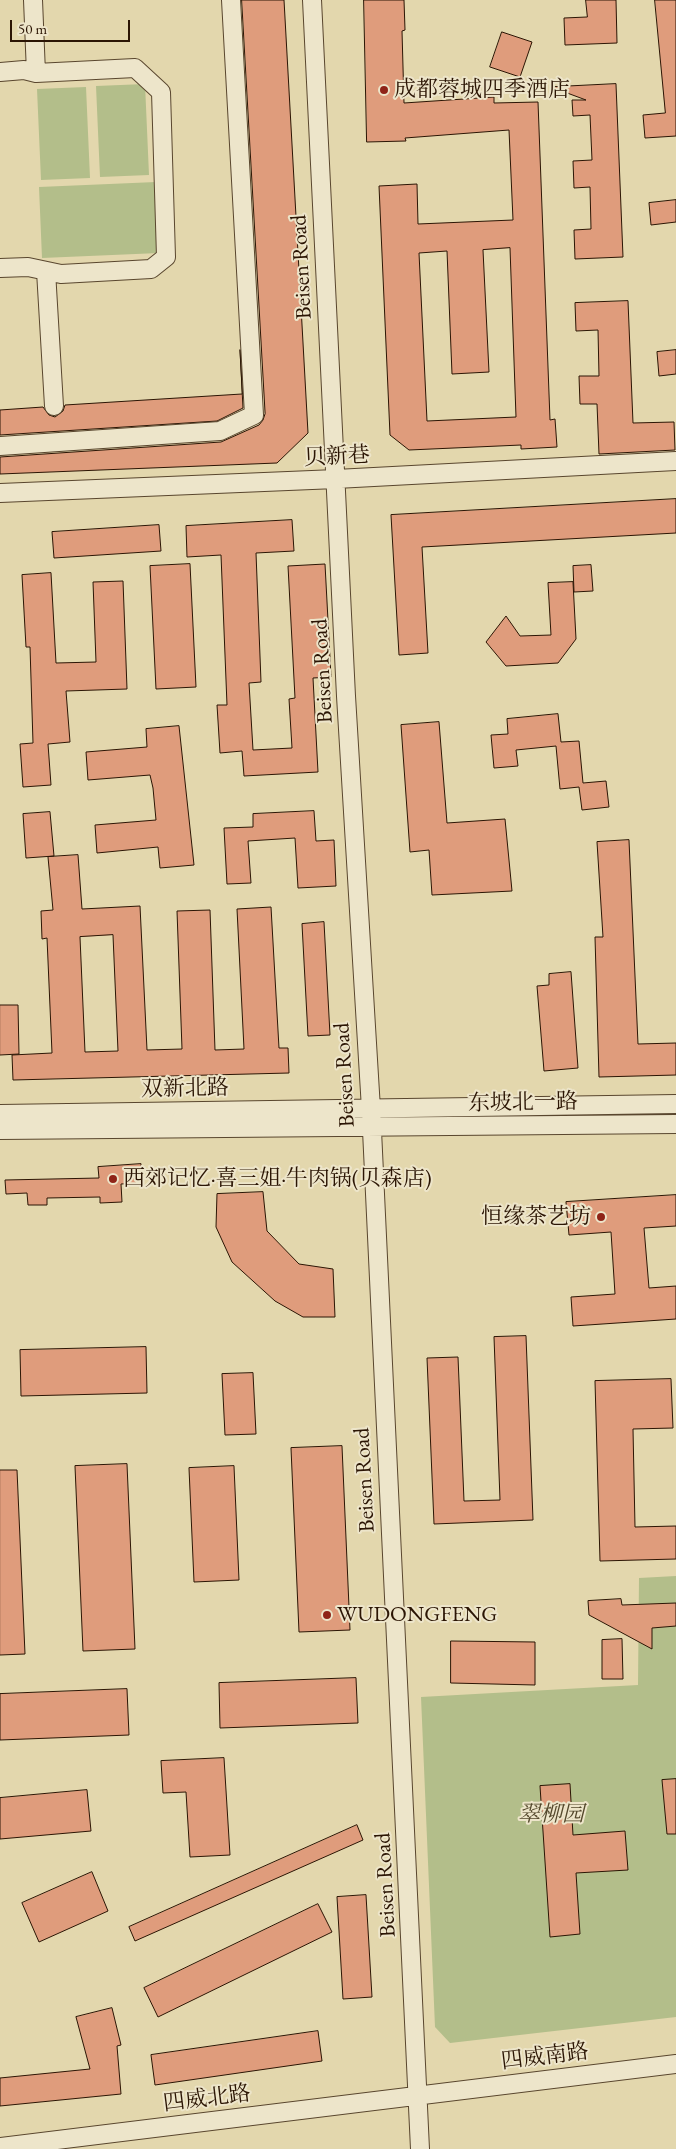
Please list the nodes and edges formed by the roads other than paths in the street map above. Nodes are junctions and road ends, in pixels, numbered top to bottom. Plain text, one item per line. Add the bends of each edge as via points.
1 (33, 0) edge
2 (231, 0) edge
3 (312, 0) edge
4 (0, 72) edge
5 (36, 73) junction
6 (0, 268) edge
7 (46, 271) junction
8 (54, 406) dead end
9 (0, 446) edge
10 (676, 462) edge
11 (336, 479) junction
12 (0, 493) edge
13 (676, 1104) edge
14 (0, 1114) edge
15 (370, 1118) junction
16 (676, 1124) edge
17 (0, 1130) edge
18 (676, 2064) edge
19 (419, 2095) junction
20 (0, 2147) edge
21 (420, 2149) edge

1 - 5 street
2 - 9 street via 254,415 220,431
3 - 11 street, Beisen Road
4 - 5 street via 24,70
5 - 7 street via 135,68 161,92 166,257 152,269 61,274
6 - 7 street via 28,267
7 - 8 street
10 - 11 street, 贝新巷
11 - 12 street, 贝新巷
11 - 15 street, Beisen Road
13 - 15 street
14 - 15 street, 双新北路
15 - 16 street, 东坡北一路
15 - 17 street, 双新北路
15 - 19 street, Beisen Road
18 - 19 street, 四威南路
19 - 20 street, 四威北路
19 - 21 street, Beisen Road

